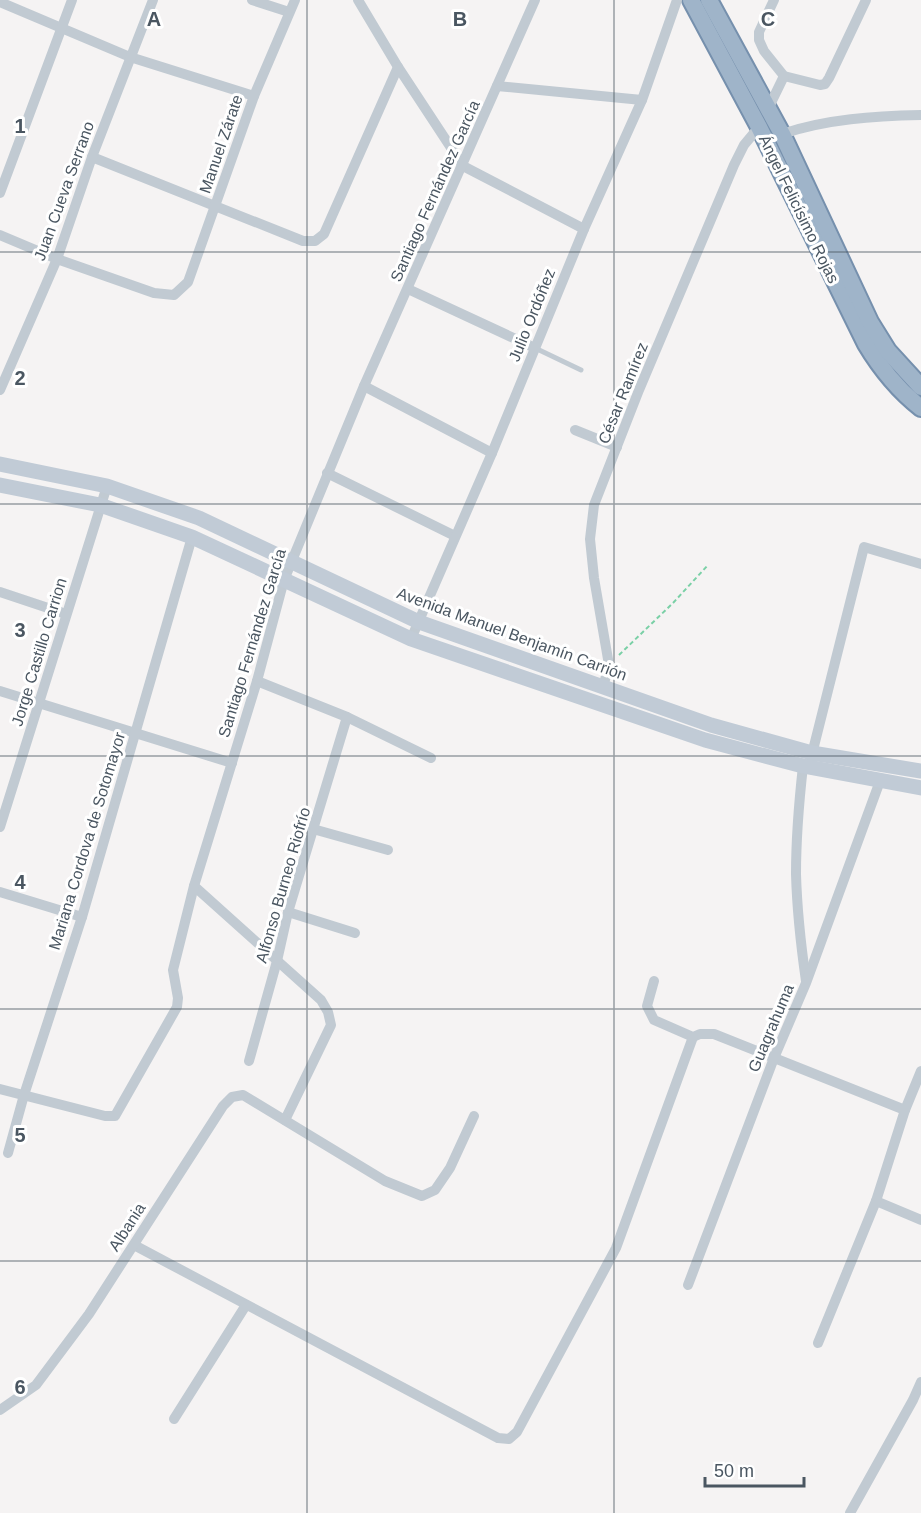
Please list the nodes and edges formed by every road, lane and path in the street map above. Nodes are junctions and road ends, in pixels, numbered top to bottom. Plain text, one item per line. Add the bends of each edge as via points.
1 (72, 0) edge
2 (153, 0) edge
3 (252, 0) edge
4 (295, 0) edge
5 (358, 0) edge
6 (677, 0) edge
7 (691, 0) edge
8 (709, 0) edge
9 (774, 0) edge
10 (866, 0) edge
11 (532, 1) edge
12 (0, 2) edge
13 (290, 12) junction
14 (62, 28) junction
15 (130, 57) junction
16 (398, 67) junction
17 (784, 76) junction
18 (497, 86) junction
19 (254, 96) junction
20 (642, 100) junction
21 (768, 109) junction
22 (921, 115) edge
23 (759, 127) junction
24 (782, 134) junction
25 (92, 157) junction
26 (463, 166) junction
27 (0, 193) edge
28 (215, 205) junction
29 (584, 229) junction
30 (0, 235) edge
31 (57, 259) junction
32 (408, 289) junction
33 (535, 348) junction
34 (581, 370) dead end
35 (364, 386) junction
36 (921, 387) edge
37 (0, 390) edge
38 (921, 408) edge
39 (575, 430) dead end
40 (617, 447) junction
41 (492, 453) junction
42 (0, 464) edge
43 (327, 473) junction
44 (0, 485) edge
45 (107, 486) junction
46 (100, 505) junction
47 (455, 536) junction
48 (192, 537) junction
49 (291, 561) junction
50 (921, 564) edge
51 (708, 565) dead end
52 (284, 580) junction
53 (0, 592) edge
54 (66, 614) junction
55 (419, 622) junction
56 (411, 639) junction
57 (609, 665) junction
58 (257, 681) junction
59 (603, 687) junction
60 (0, 691) edge
61 (40, 703) junction
62 (347, 717) junction
63 (135, 733) junction
64 (432, 758) dead end
65 (808, 762) junction
66 (232, 763) junction
67 (921, 771) edge
68 (880, 781) junction
69 (921, 788) edge
70 (5, 794) edge
71 (0, 828) edge
72 (313, 829) junction
73 (388, 850) dead end
74 (194, 886) junction
75 (0, 892) edge
76 (288, 912) junction
77 (82, 917) junction
78 (355, 933) dead end
79 (277, 961) junction
80 (654, 981) dead end
81 (806, 983) junction
82 (693, 1037) junction
83 (774, 1058) junction
84 (249, 1061) dead end
85 (921, 1071) edge
86 (0, 1089) edge
87 (24, 1095) junction
88 (905, 1110) junction
89 (474, 1116) dead end
90 (285, 1120) junction
91 (8, 1154) dead end
92 (876, 1201) junction
93 (921, 1220) edge
94 (134, 1245) junction
95 (688, 1285) dead end
96 (246, 1305) junction
97 (818, 1343) dead end
98 (921, 1382) edge
99 (0, 1410) edge
100 (174, 1419) dead end
101 (850, 1513) edge

1 - 14 street
2 - 15 street, Juan Cueva Serrano
3 - 13 street
4 - 13 street, Manuel Zárate
5 - 16 street
6 - 20 street, Julio Ordóñez
7 - 23 highway, Ángel Felicísimo Rojas
8 - 21 highway, Ángel Felicísimo Rojas
9 - 17 street via 759,40
10 - 17 street via 825,84
11 - 18 street, Santiago Fernández García
12 - 14 street
13 - 19 street, Manuel Zárate
14 - 15 street
14 - 27 street
15 - 19 street
15 - 25 street, Juan Cueva Serrano
16 - 26 street
16 - 28 street via 324,234 315,241 303,242
17 - 21 street
18 - 20 street
18 - 26 street, Santiago Fernández García
19 - 28 street, Manuel Zárate
20 - 29 street, Julio Ordóñez
21 - 24 highway, Ángel Felicísimo Rojas
22 - 24 street via 806,126
23 - 38 highway, Ángel Felicísimo Rojas via 866,344 896,386
23 - 40 street, César Ramírez via 734,165
24 - 36 highway, Ángel Felicísimo Rojas via 870,322 888,351
25 - 28 street
25 - 31 street, Juan Cueva Serrano
26 - 29 street
26 - 32 street, Santiago Fernández García
28 - 31 street, Manuel Zárate via 188,282 174,295 154,293
29 - 33 street, Julio Ordóñez
30 - 31 street
31 - 37 street, Juan Cueva Serrano
32 - 33 street
32 - 35 street, Santiago Fernández García
33 - 34 lane
33 - 41 street, Julio Ordóñez
35 - 41 street
35 - 43 street, Santiago Fernández García
39 - 40 street
40 - 57 street, César Ramírez via 594,505 590,539
41 - 47 street, Julio Ordóñez
42 - 45 main road, Avenida Manuel Benjamín Carrión
43 - 47 street
43 - 49 street, Santiago Fernández García
44 - 46 main road, Avenida Manuel Benjamín Carrión
45 - 46 street, Jorge Castillo Carrion
45 - 49 main road, Avenida Manuel Benjamín Carrión via 199,518
46 - 48 main road, Avenida Manuel Benjamín Carrión
46 - 54 street, Jorge Castillo Carrion
47 - 55 street, Julio Ordóñez
48 - 52 main road, Avenida Manuel Benjamín Carrión
48 - 63 street, Mariana Cordova de Sotomayor
49 - 52 street, Santiago Fernández García
49 - 55 main road, Avenida Manuel Benjamín Carrión
50 - 65 street via 864,547
51 - 57 path
52 - 56 main road, Avenida Manuel Benjamín Carrión
52 - 58 street, Santiago Fernández García
53 - 54 street
54 - 61 street, Jorge Castillo Carrion
55 - 56 street, Julio Ordóñez
55 - 59 main road, Avenida Manuel Benjamín Carrión
56 - 65 main road, Avenida Manuel Benjamín Carrión via 705,740
57 - 59 street, César Ramírez
58 - 62 street
58 - 66 street, Santiago Fernández García
59 - 65 main road, Avenida Manuel Benjamín Carrión
60 - 61 street
61 - 63 street
61 - 70 street, Jorge Castillo Carrion
62 - 64 street
62 - 72 street, Alfonso Burneo Riofrío
63 - 66 street
63 - 77 street, Mariana Cordova de Sotomayor
65 - 67 main road, Avenida Manuel Benjamín Carrión
65 - 68 main road, Avenida Manuel Benjamín Carrión
65 - 81 street via 798,820 796,875
66 - 74 street, Santiago Fernández García
68 - 69 main road, Avenida Manuel Benjamín Carrión
68 - 81 street, Guagrahuma
70 - 71 street, Jorge Castillo Carrion
72 - 73 street
72 - 76 street, Alfonso Burneo Riofrío
74 - 79 street
74 - 87 street, Santiago Fernández García via 173,970 177,1007 115,1116
75 - 77 street
76 - 78 street
76 - 79 street, Alfonso Burneo Riofrío
77 - 87 street, Mariana Cordova de Sotomayor
79 - 84 street, Alfonso Burneo Riofrío
79 - 90 street via 321,1000 331,1024
80 - 82 street via 647,1005 654,1020
81 - 83 street, Guagrahuma
82 - 83 street via 714,1034
82 - 96 street via 616,1248 517,1432 509,1439 498,1438
83 - 88 street
83 - 95 street, Guagrahuma
85 - 88 street
86 - 87 street
87 - 91 street, Mariana Cordova de Sotomayor
88 - 92 street
89 - 90 street, Albania via 450,1168 435,1190 422,1196 385,1181
90 - 94 street, Albania via 243,1095 232,1097
92 - 93 street
92 - 97 street
94 - 96 street
94 - 99 street, Albania via 36,1385
96 - 100 street
98 - 101 street

